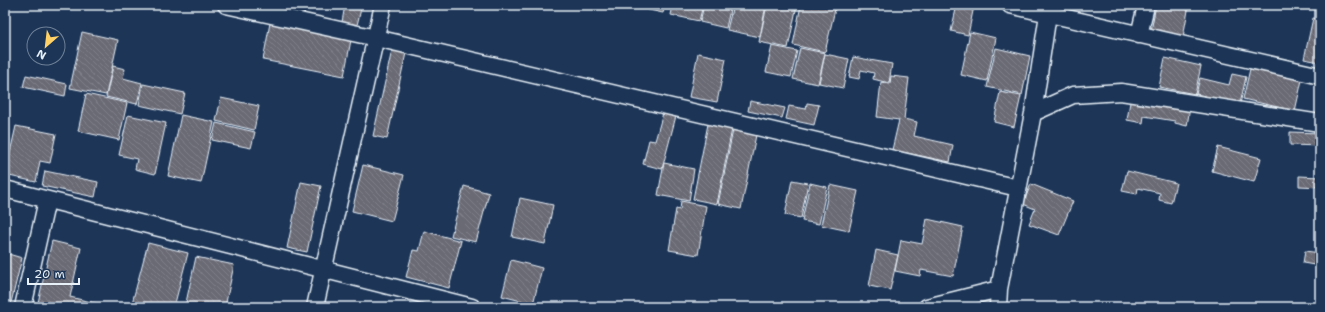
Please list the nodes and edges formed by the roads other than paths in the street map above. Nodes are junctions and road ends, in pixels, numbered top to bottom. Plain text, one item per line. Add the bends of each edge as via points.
1 (226, 5) edge
2 (383, 5) edge
3 (1010, 5) edge
4 (1143, 5) edge
5 (1048, 14) junction
6 (1139, 35) junction
7 (376, 38) junction
8 (1316, 75) dead end
9 (1033, 113) junction
10 (1320, 123) edge
11 (1018, 188) junction
12 (5, 190) edge
13 (47, 200) junction
14 (324, 269) junction
15 (999, 289) junction
16 (23, 307) edge
17 (315, 307) edge
18 (472, 307) edge
19 (927, 307) edge
20 (998, 307) edge

1 - 7 street
2 - 7 street
3 - 5 street
4 - 6 street via 1145,10
5 - 6 street
5 - 9 street
6 - 8 street
7 - 11 street
7 - 14 street
9 - 10 street via 1073,95 1121,92
9 - 11 street
11 - 15 street
12 - 13 street
13 - 14 street
13 - 16 street
14 - 17 street
14 - 18 street
15 - 19 street
15 - 20 street

